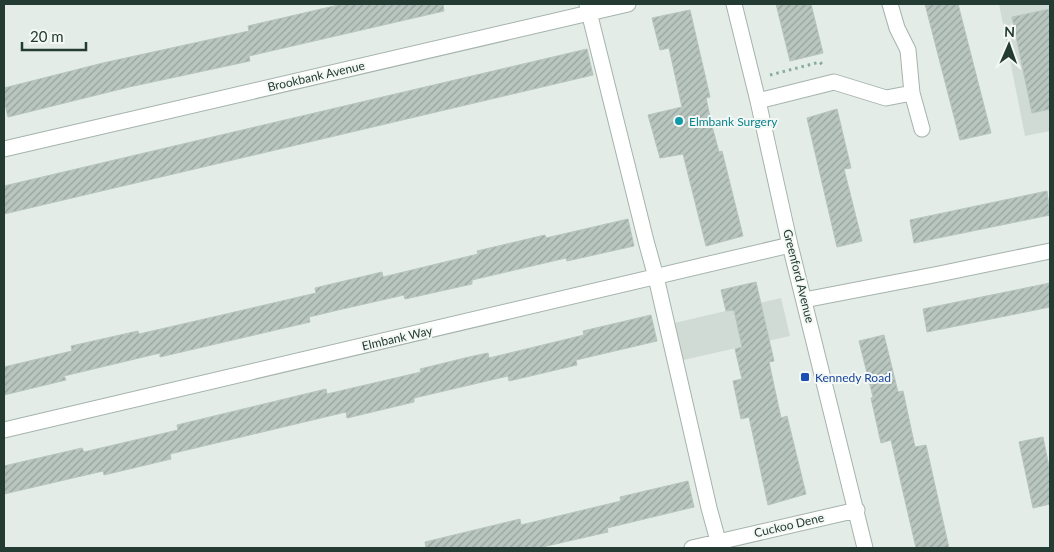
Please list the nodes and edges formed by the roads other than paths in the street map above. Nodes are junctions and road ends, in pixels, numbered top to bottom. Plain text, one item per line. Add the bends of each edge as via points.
1 (628, 4) edge
2 (734, 4) edge
3 (890, 4) edge
4 (588, 8) edge
5 (912, 93) junction
6 (758, 101) junction
7 (922, 129) dead end
8 (4, 149) edge
9 (790, 246) junction
10 (1050, 251) edge
11 (656, 277) junction
12 (804, 300) junction
13 (4, 430) edge
14 (857, 510) junction
15 (719, 545) edge
16 (692, 548) edge
17 (865, 548) edge

1 - 4 street, Brookbank Avenue
2 - 6 street, Greenford Avenue
3 - 5 street via 908,50
4 - 8 street, Brookbank Avenue
4 - 11 street
5 - 6 street via 886,98 834,82
5 - 7 street
6 - 9 street, Greenford Avenue
9 - 11 street, Elmbank Way
9 - 12 street, Greenford Avenue
10 - 12 street
11 - 13 street, Elmbank Way
11 - 15 street
12 - 14 street, Greenford Avenue
14 - 15 street, Cuckoo Dene
14 - 17 street, Greenford Avenue
15 - 16 street, Cuckoo Dene

